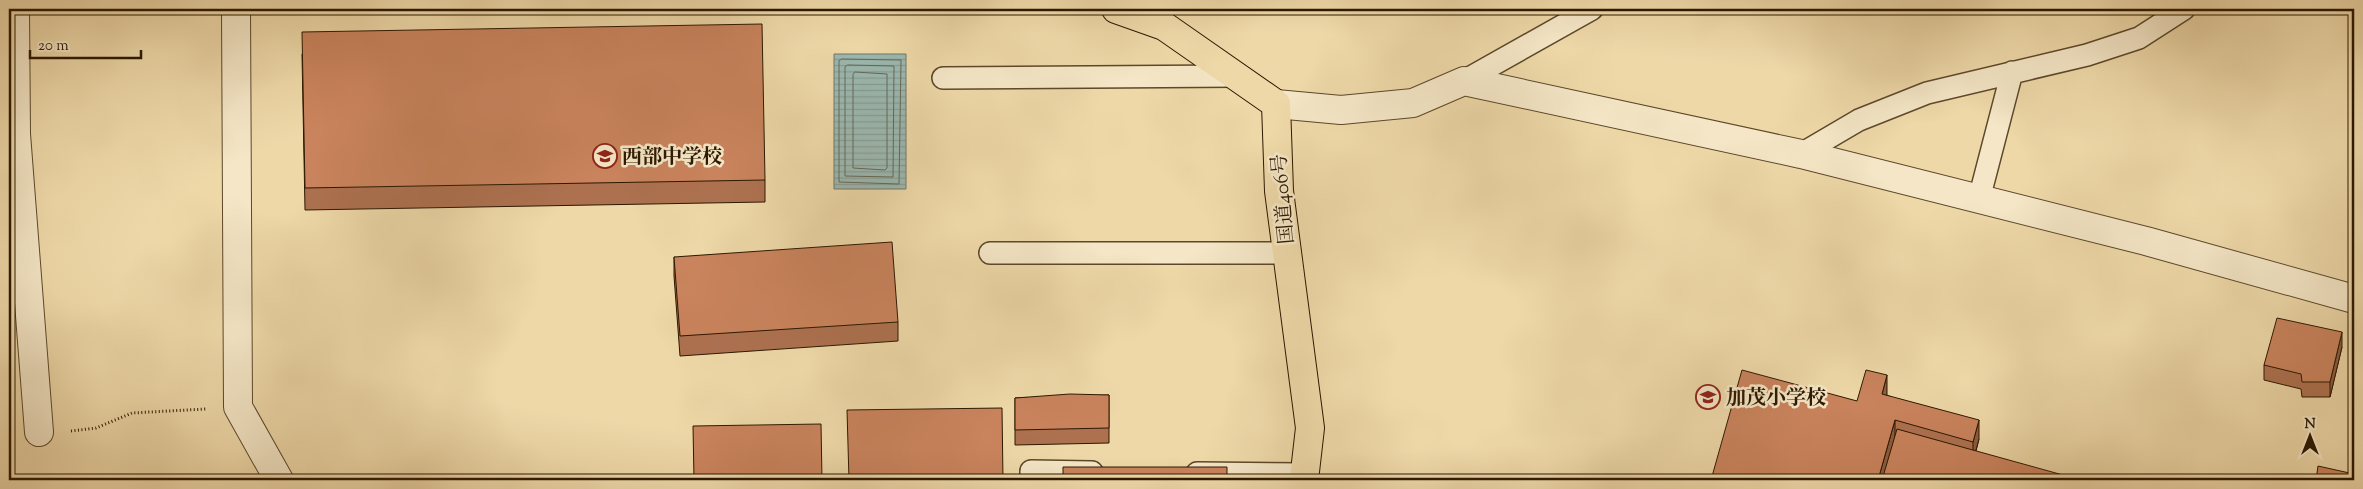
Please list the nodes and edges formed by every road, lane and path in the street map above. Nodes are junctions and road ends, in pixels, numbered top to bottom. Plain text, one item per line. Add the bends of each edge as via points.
1 (15, 9) edge
2 (236, 9) edge
3 (1116, 9) edge
4 (1592, 9) edge
5 (2184, 9) edge
6 (2012, 72) junction
7 (1236, 76) junction
8 (943, 78) dead end
9 (1464, 81) junction
10 (1276, 104) junction
11 (1801, 154) junction
12 (1978, 199) junction
13 (990, 253) dead end
14 (1287, 253) junction
15 (2354, 299) edge
16 (238, 407) junction
17 (39, 432) joint
18 (1109, 472) edge
19 (1177, 473) edge
20 (1304, 477) edge
21 (279, 480) edge
22 (1031, 480) edge

1 - 17 street via 16,134
2 - 16 street
3 - 7 highway via 1164,26
4 - 9 lane
5 - 6 lane via 2139,38 2087,55
6 - 11 lane via 1926,93 1859,120
6 - 12 lane
7 - 8 lane
7 - 10 highway
9 - 10 street via 1413,103 1341,110
9 - 11 street
10 - 14 highway, 国道406号 via 1279,191
11 - 12 street
12 - 15 street via 2146,241
13 - 14 lane
14 - 20 highway, 国道406号 via 1310,428
16 - 17 path via 132,413 96,428
16 - 21 street
18 - 22 lane via 1031,471
19 - 20 lane

